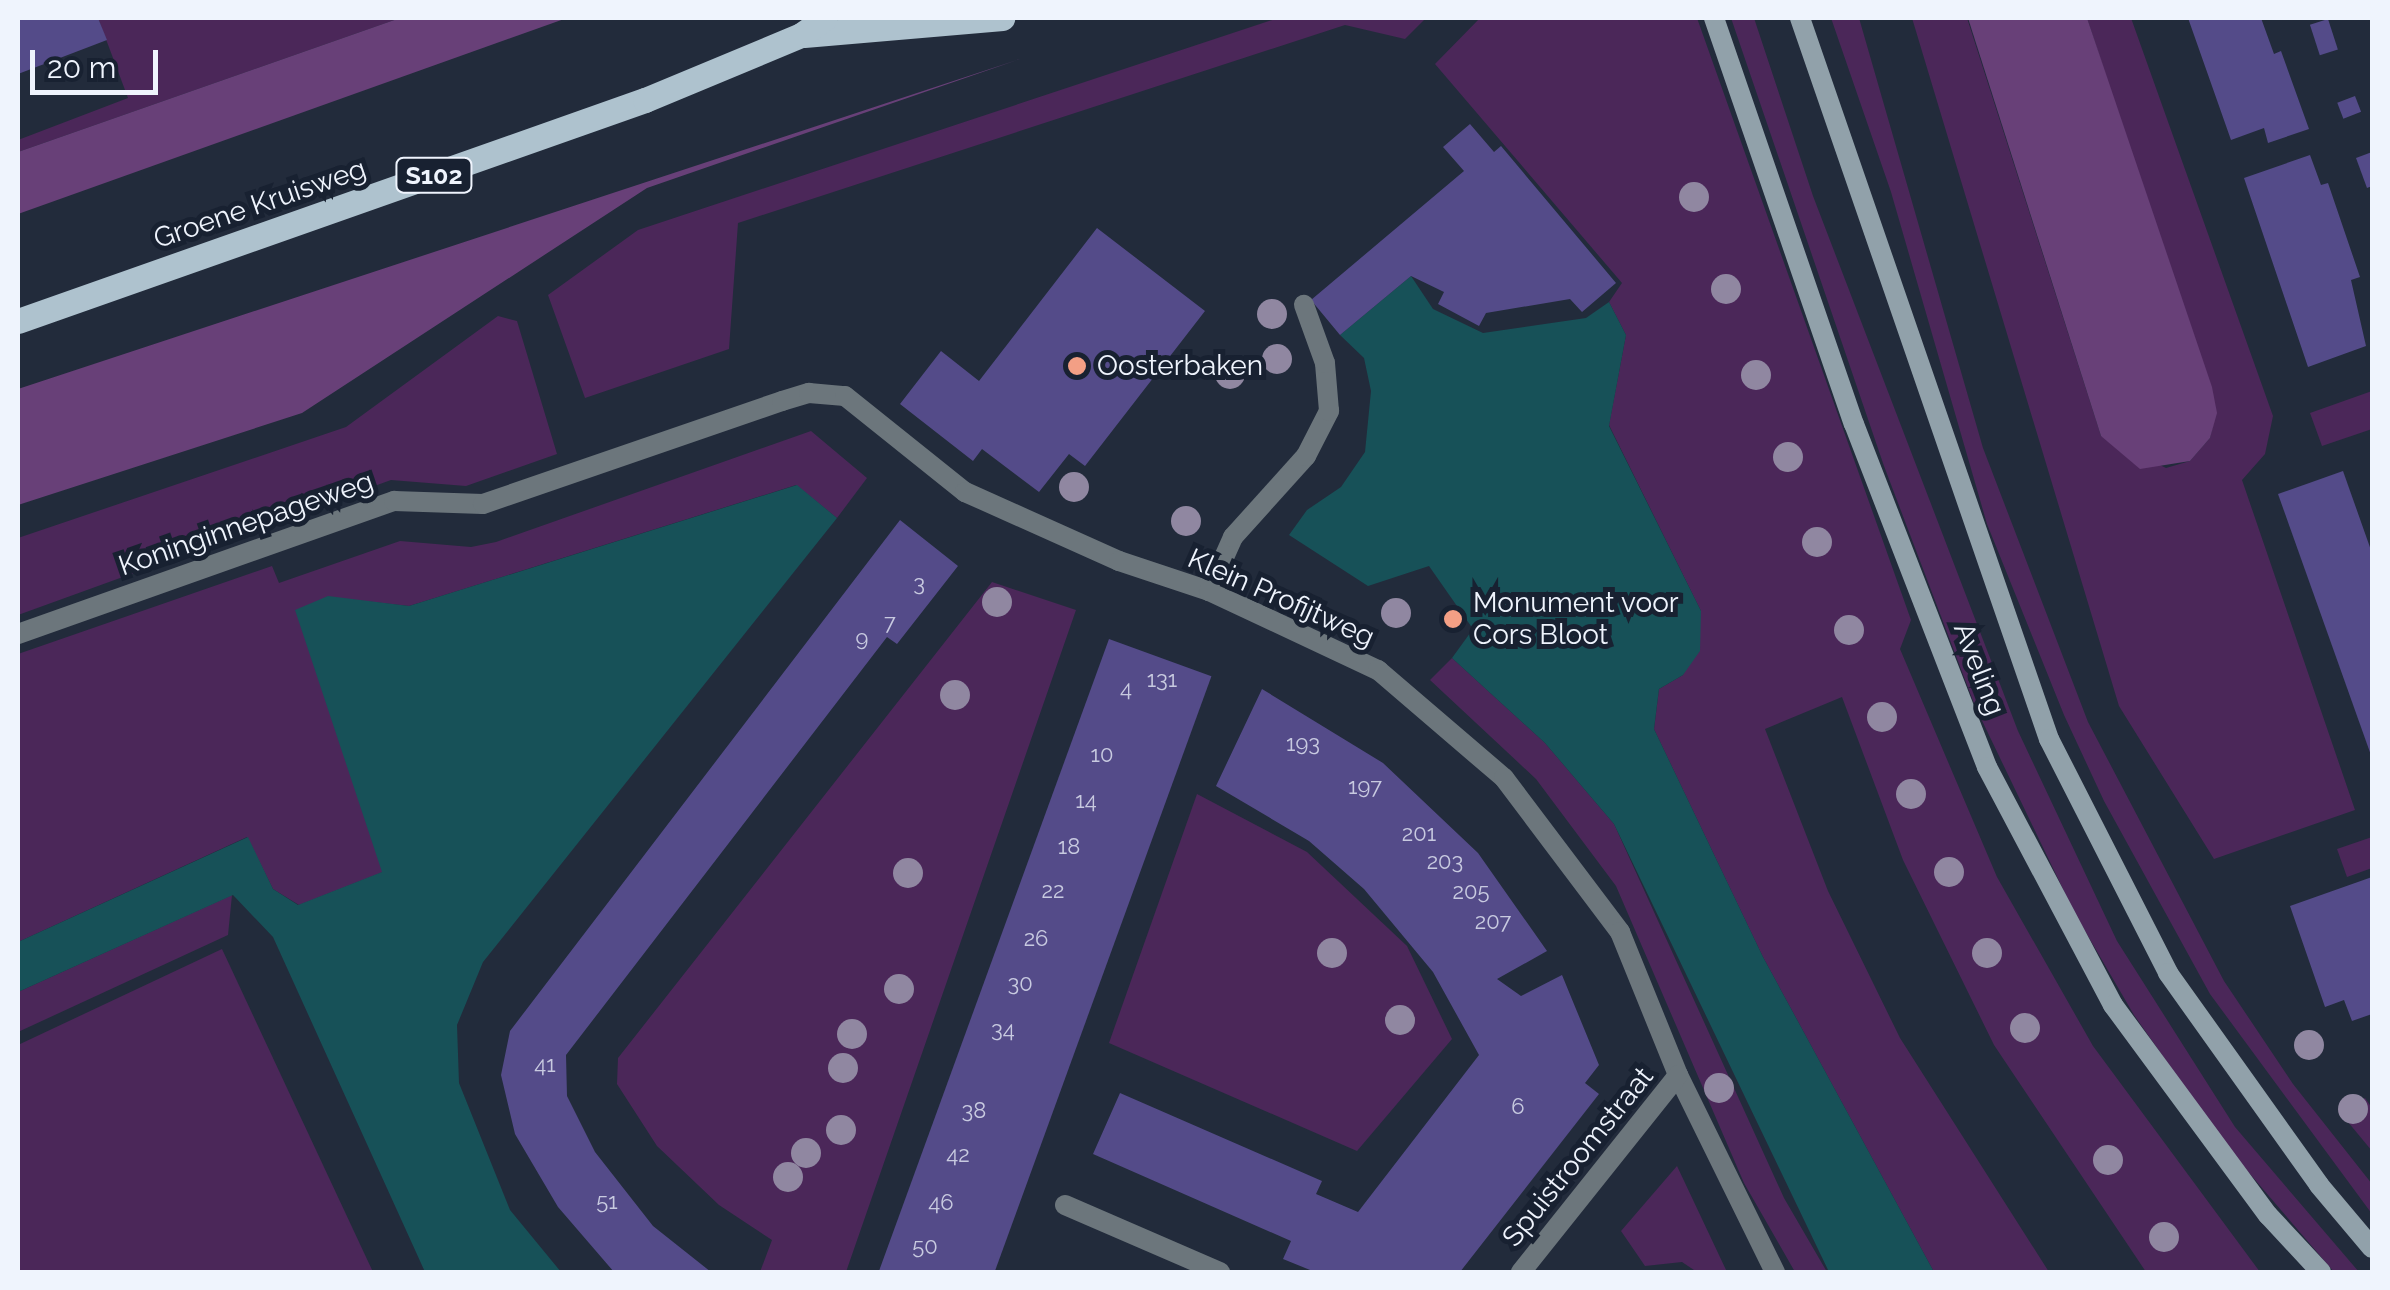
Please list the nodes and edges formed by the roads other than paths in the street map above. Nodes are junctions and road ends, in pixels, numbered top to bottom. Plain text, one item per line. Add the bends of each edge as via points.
1 (826, 18) edge
2 (1002, 18) edge
3 (1714, 18) edge
4 (1800, 18) edge
5 (801, 35) junction
6 (1304, 305) dead end
7 (18, 320) edge
8 (782, 401) joint
9 (1210, 591) junction
10 (18, 634) edge
11 (1678, 1075) junction
12 (1065, 1204) dead end
13 (2372, 1248) edge
14 (1220, 1272) edge
15 (1521, 1272) edge
16 (1774, 1272) edge
17 (2321, 1272) edge

1 - 5 main road, Groene Kruisweg / S102
2 - 5 main road, Groene Kruisweg / S102
3 - 17 main road, Aveling via 1854,424 1987,767 2113,1005 2268,1215
4 - 13 main road, Aveling via 2049,739 2168,973 2319,1185
5 - 7 main road, Groene Kruisweg / S102 via 544,136
6 - 9 street via 1325,363 1329,412 1306,456 1232,537
8 - 9 street, Klein Profijtweg via 810,393 845,396 965,492 1119,560
8 - 10 street, Koninginnepageweg via 484,504 394,502
9 - 11 street, Klein Profijtweg via 1378,670 1504,778 1620,932
11 - 15 street, Spuistroomstraat
11 - 16 street, Klein Profijtweg
12 - 14 street

